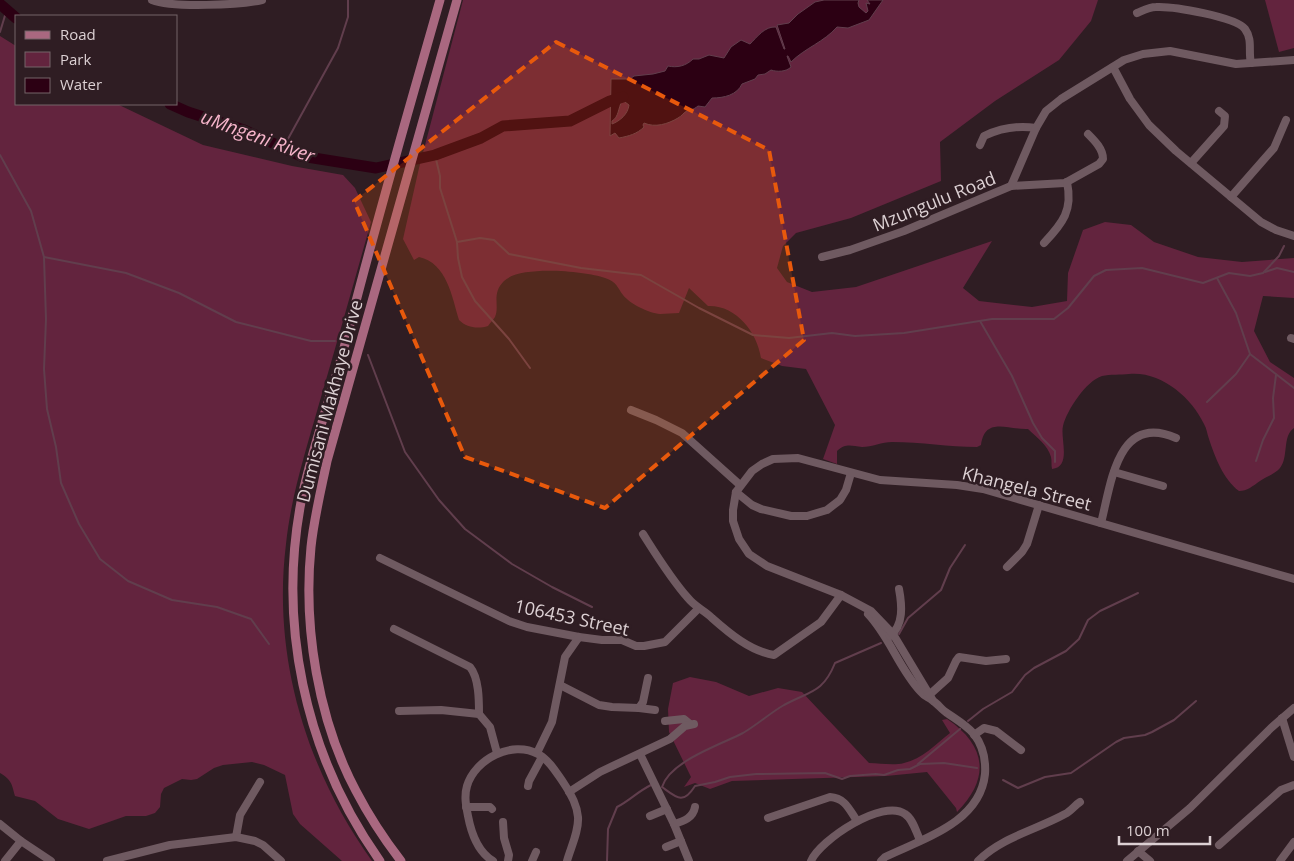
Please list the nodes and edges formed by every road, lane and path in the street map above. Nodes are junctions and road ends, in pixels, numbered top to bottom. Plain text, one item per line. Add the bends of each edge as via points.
1 (152, 0) edge
2 (262, 0) edge
3 (440, 0) edge
4 (457, 0) edge
5 (227, 2) edge
6 (1138, 13) dead end
7 (1294, 60) edge
8 (1251, 63) junction
9 (1113, 67) junction
10 (1219, 111) dead end
11 (1286, 120) dead end
12 (1036, 128) junction
13 (1088, 134) dead end
14 (980, 145) dead end
15 (1191, 163) junction
16 (1068, 182) junction
17 (1012, 186) junction
18 (1231, 196) junction
19 (1294, 236) edge
20 (1044, 243) dead end
21 (822, 256) dead end
22 (631, 410) dead end
23 (1176, 438) dead end
24 (1114, 472) junction
25 (851, 473) junction
26 (1163, 486) dead end
27 (738, 488) junction
28 (1040, 505) junction
29 (1101, 523) junction
30 (643, 534) dead end
31 (380, 558) dead end
32 (1007, 567) dead end
33 (1294, 579) edge
34 (899, 589) dead end
35 (841, 595) junction
36 (698, 609) junction
37 (394, 629) dead end
38 (890, 636) junction
39 (579, 637) junction
40 (1006, 660) dead end
41 (648, 678) dead end
42 (560, 685) junction
43 (929, 697) junction
44 (639, 708) junction
45 (1294, 708) edge
46 (655, 710) dead end
47 (399, 711) dead end
48 (479, 714) junction
49 (1282, 718) junction
50 (665, 720) dead end
51 (974, 735) junction
52 (1021, 750) dead end
53 (497, 753) junction
54 (640, 754) junction
55 (540, 755) junction
56 (1294, 757) edge
57 (260, 782) dead end
58 (1294, 785) edge
59 (528, 786) dead end
60 (569, 792) junction
61 (1080, 802) dead end
62 (466, 807) junction
63 (695, 807) dead end
64 (667, 809) junction
65 (492, 810) dead end
66 (650, 816) dead end
67 (768, 818) dead end
68 (857, 821) junction
69 (503, 822) dead end
70 (0, 824) edge
71 (674, 824) junction
72 (236, 837) junction
73 (920, 840) junction
74 (20, 841) junction
75 (681, 841) junction
76 (1294, 842) edge
77 (1219, 845) dead end
78 (666, 847) dead end
79 (536, 852) dead end
80 (1138, 852) junction
81 (278, 858) edge
82 (5, 861) edge
83 (51, 861) edge
84 (108, 861) edge
85 (269, 861) edge
86 (380, 861) edge
87 (401, 861) edge
88 (493, 861) edge
89 (508, 861) edge
90 (532, 861) edge
91 (567, 861) edge
92 (689, 861) edge
93 (811, 861) edge
94 (881, 861) edge
95 (978, 861) edge
96 (1127, 861) edge
97 (1150, 861) edge
98 (1280, 861) edge

1 - 5 street via 176,5
2 - 5 street
3 - 86 main road, Dumisani Makhaye Drive via 313,451 298,523 293,581 298,661 314,728 340,794
4 - 87 main road, Dumisani Makhaye Drive via 326,461 311,548 311,628 320,689 337,748 355,790
6 - 8 street via 1151,7 1167,7 1234,21 1244,27 1250,37
7 - 8 street, Mzungulu Road
8 - 9 street, Mzungulu Road via 1229,63 1170,51 1136,56
9 - 12 street, Mzungulu Road via 1053,105
9 - 15 street via 1140,114 1162,139
10 - 15 street via 1224,116 1224,126
11 - 18 street via 1274,148
12 - 14 street via 1003,128 984,136
12 - 17 street, Mzungulu Road
13 - 16 street via 1103,158 1099,164
15 - 18 street
16 - 17 street
16 - 20 street via 1070,199 1066,215
17 - 21 street, Mzungulu Road via 904,231
18 - 19 street via 1268,227
22 - 27 street via 682,433
23 - 24 street via 1156,433 1135,439 1124,448
24 - 26 street
24 - 29 street
25 - 27 street, Khangela Street via 812,460 785,457 752,470
25 - 27 street via 840,500 827,510 807,516 761,509
25 - 28 street, Khangela Street via 890,482 970,486
27 - 35 street via 733,510 735,530 750,554 776,570
28 - 29 street, Khangela Street
28 - 32 street via 1027,544
29 - 33 street, Khangela Street
30 - 36 street
31 - 39 street, 106453 Street via 509,621
34 - 38 street via 901,615 898,628
35 - 36 street via 821,622 774,656 749,646
35 - 38 street via 878,617
36 - 39 street, 106453 Street via 669,639 659,644 636,646 622,640
37 - 48 street via 470,667 475,674
38 - 43 street via 910,677
39 - 42 street via 566,657
40 - 43 street via 959,657 948,678
41 - 44 street
42 - 44 street via 599,705
42 - 55 street
43 - 51 street
44 - 46 street
45 - 49 street
47 - 48 street via 441,710
48 - 53 street via 490,727
49 - 56 street
49 - 80 street via 1190,808
50 - 54 street via 684,719 692,724
51 - 52 street via 984,728 994,730
51 - 73 street via 985,758 982,789 973,804 951,825
53 - 55 street via 516,750
53 - 62 street via 471,776
54 - 60 street via 600,772
54 - 64 street
55 - 59 street
55 - 60 street
57 - 72 street via 240,815
58 - 77 street via 1281,790
60 - 91 street via 578,817
61 - 95 street via 1067,813 1000,844
62 - 65 street via 490,807
62 - 88 street via 476,842
63 - 71 street via 691,817
64 - 66 street
64 - 71 street
67 - 68 street via 837,797
68 - 73 street via 900,811 906,814
68 - 93 street via 824,843
69 - 89 street
70 - 74 street
71 - 75 street
72 - 81 street via 264,844
72 - 84 street via 170,845
73 - 94 street
74 - 82 street
74 - 83 street
75 - 78 street
75 - 92 street
76 - 98 street
79 - 90 street
80 - 96 street
80 - 97 street
81 - 85 street

